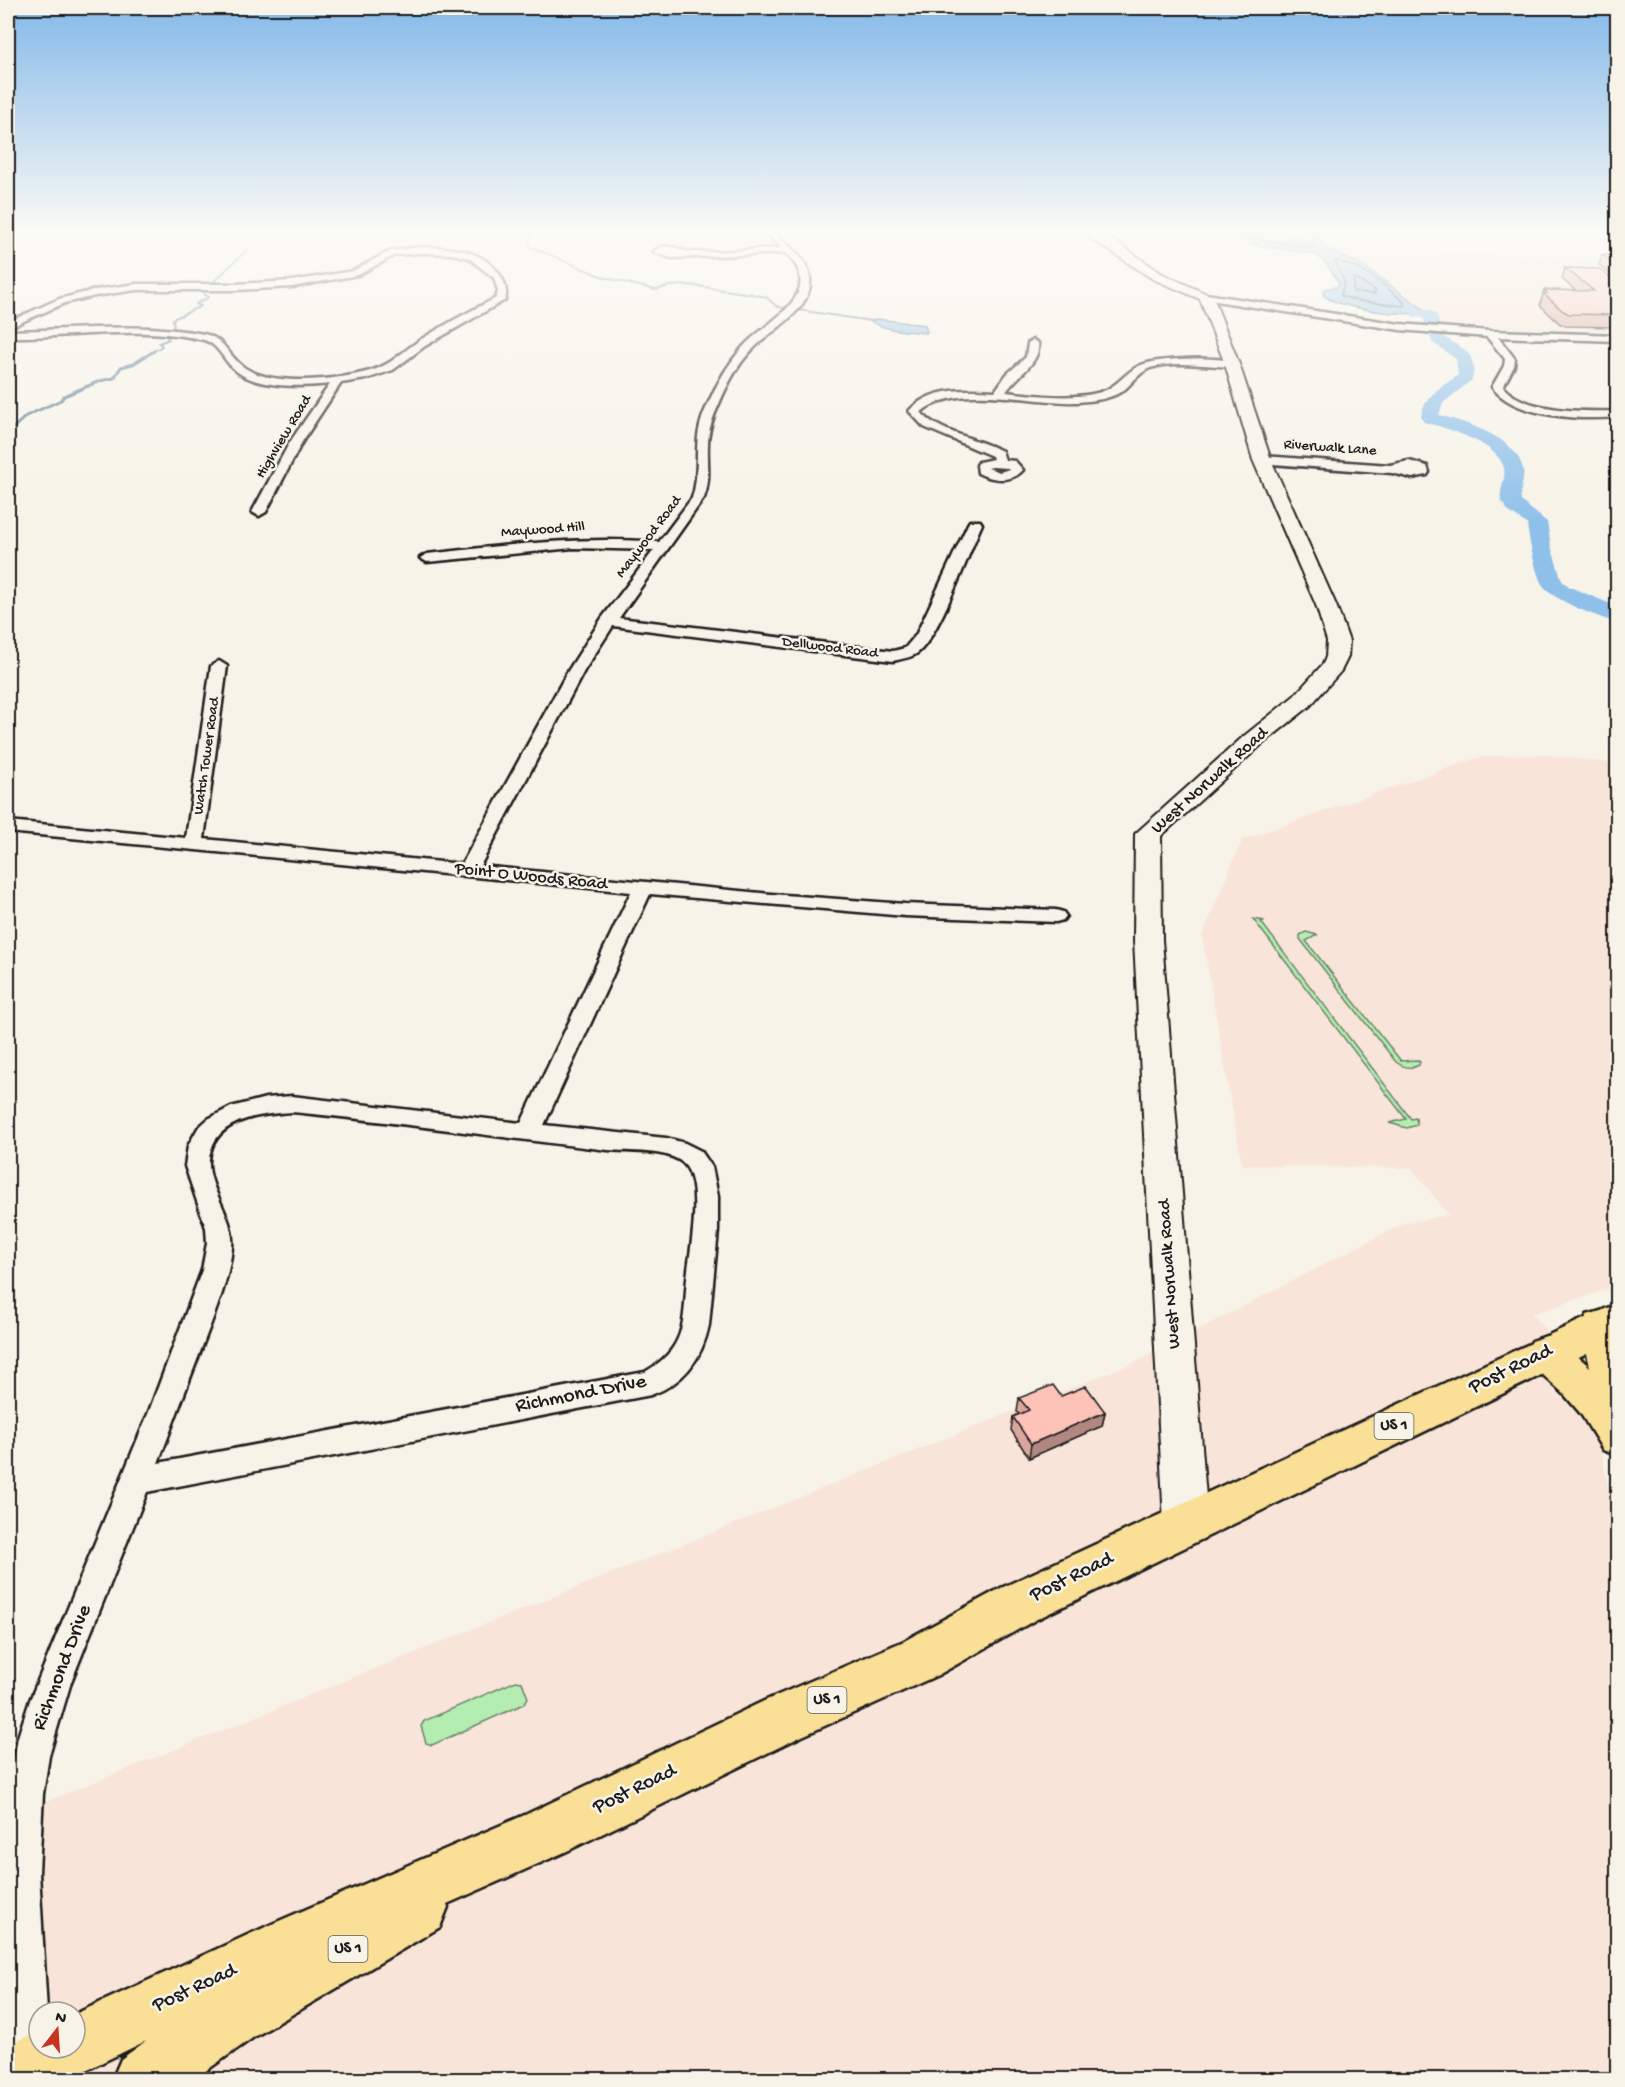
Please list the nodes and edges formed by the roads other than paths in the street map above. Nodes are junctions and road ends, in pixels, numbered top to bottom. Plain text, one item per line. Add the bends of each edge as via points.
1 (444, 329) edge
2 (769, 329) edge
3 (1219, 329) edge
4 (1431, 329) edge
5 (8, 334) edge
6 (1490, 334) junction
7 (1616, 339) edge
8 (1027, 340) dead end
9 (1232, 364) junction
10 (338, 380) junction
11 (998, 395) junction
12 (1617, 414) edge
13 (1262, 460) junction
14 (999, 462) dead end
15 (1395, 469) dead end
16 (259, 512) dead end
17 (975, 524) dead end
18 (662, 546) junction
19 (427, 558) dead end
20 (608, 621) junction
21 (219, 666) dead end
22 (8, 826) edge
23 (194, 845) junction
24 (468, 870) junction
25 (643, 888) junction
26 (1056, 916) dead end
27 (528, 1134) junction
28 (1609, 1323) edge
29 (1546, 1353) junction
30 (1617, 1394) edge
31 (1617, 1437) edge
32 (137, 1480) junction
33 (1186, 1523) junction
34 (546, 1833) junction
35 (43, 2062) edge
36 (142, 2079) edge

1 - 10 street via 390,368
2 - 18 street, Maywood Road via 749,346 713,406 702,443 701,490
3 - 9 main road, West Norwalk Road
4 - 6 street
5 - 10 street via 171,334 214,340 240,370 261,379
6 - 7 street
6 - 12 street via 1510,359 1497,387 1502,394 1524,404 1562,412
8 - 11 street via 1035,352 1032,358 1011,376
9 - 11 street via 1150,365 1139,369 1116,390 1079,399
9 - 13 main road, West Norwalk Road
10 - 16 street, Highview Road via 296,442
11 - 14 street via 940,396 915,411 918,419 933,428 987,446 998,454
13 - 15 street, Riverwalk Lane
13 - 33 main road, West Norwalk Road via 1304,546 1338,640 1337,657 1302,700 1148,834 1148,940
17 - 20 street, Dellwood Road via 922,636 911,651 901,655
18 - 19 street, Maywood Hill via 567,544
18 - 20 street, Maywood Road
20 - 24 street, Maywood Road via 576,671
21 - 23 street, Watch Tower Road
22 - 23 street, Point O Woods Road
23 - 24 street, Point O Woods Road
24 - 25 street, Point O Woods Road
25 - 26 street, Point O Woods Road via 894,909
25 - 27 street
27 - 32 street, Richmond Drive via 292,1104 255,1107 212,1129 196,1158 219,1230 215,1270
27 - 32 street, Richmond Drive via 668,1148 691,1156 698,1163 707,1206 696,1323 690,1349 676,1368 651,1383
28 - 29 main road, Post Road / US 1
28 - 30 main road
29 - 31 main road via 1585,1388
29 - 33 main road, Post Road / US 1
32 - 35 street, Richmond Drive via 45,1712 23,1799 21,1896
33 - 34 main road, Post Road / US 1 via 1018,1604 921,1658 782,1719
34 - 35 main road, Post Road / US 1 via 302,1939
34 - 36 main road, Post Road / US 1 via 233,2016

